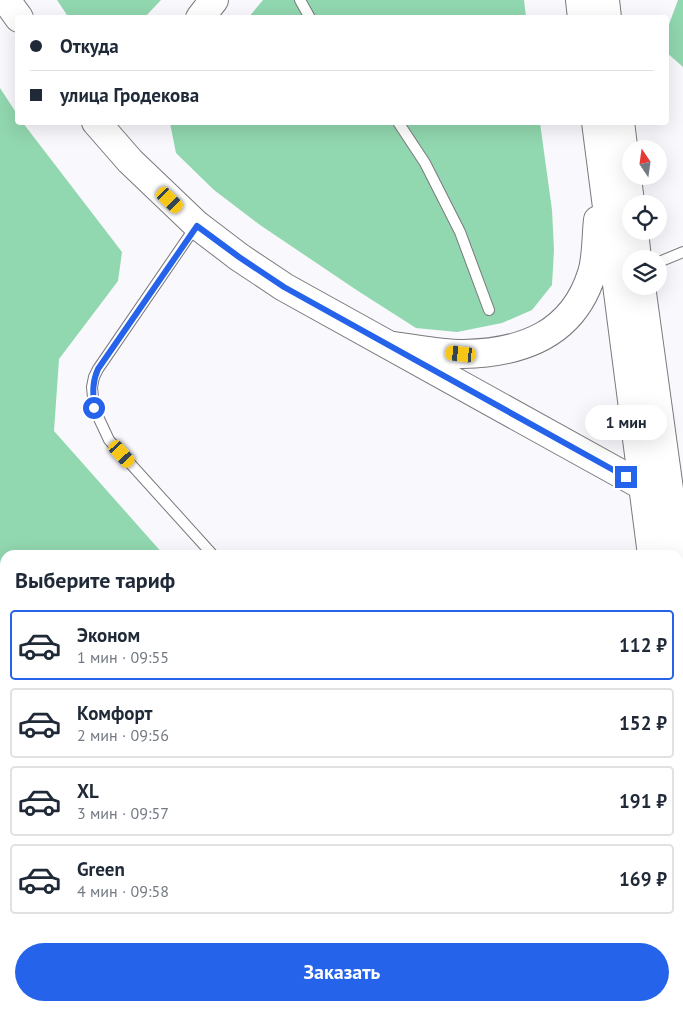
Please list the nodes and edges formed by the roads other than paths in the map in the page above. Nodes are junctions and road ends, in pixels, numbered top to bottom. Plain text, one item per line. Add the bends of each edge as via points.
1 (6, 0) edge
2 (214, 0) edge
3 (300, 0) edge
4 (580, 0) edge
5 (605, 0) edge
6 (17, 15) edge
7 (202, 15) edge
8 (308, 15) edge
9 (582, 15) edge
10 (607, 15) edge
11 (102, 125) edge
12 (400, 125) edge
13 (596, 125) edge
14 (620, 125) edge
15 (603, 174) junction
16 (629, 195) edge
17 (197, 226) junction
18 (683, 252) edge
19 (667, 259) edge
20 (642, 295) edge
21 (489, 310) dead end
22 (394, 346) junction
23 (665, 488) edge
24 (208, 550) edge
25 (653, 550) edge
26 (677, 550) edge

1 - 6 main road
2 - 7 main road
3 - 8 lane
4 - 9 main road
5 - 10 main road
11 - 17 main road via 130,161
12 - 21 lane via 425,162 460,232
13 - 15 main road
14 - 16 main road
15 - 22 main road via 592,273 579,305 560,326 522,346 490,352 461,354
15 - 23 main road
17 - 22 main road via 284,287
17 - 24 lane via 98,369 92,387 94,408 109,440
18 - 19 lane
20 - 23 main road
22 - 23 main road
23 - 25 main road
23 - 26 main road

